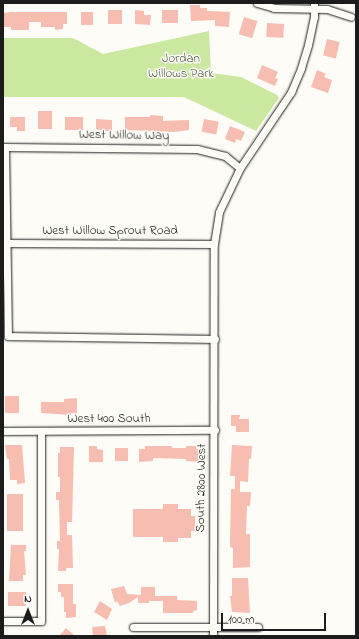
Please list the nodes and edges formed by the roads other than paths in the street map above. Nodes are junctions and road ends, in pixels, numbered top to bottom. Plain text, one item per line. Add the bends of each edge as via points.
1 (257, 3) edge
2 (314, 6) edge
3 (351, 17) dead end
4 (4, 147) edge
5 (240, 168) junction
6 (6, 243) junction
7 (214, 244) junction
8 (215, 339) junction
9 (215, 430) junction
10 (3, 431) edge
11 (41, 431) junction
12 (3, 621) edge
13 (134, 627) dead end
14 (213, 627) junction
15 (258, 627) dead end
16 (213, 636) edge

1 - 2 street via 274,8
2 - 3 street
2 - 5 street, South 2800 West via 308,44 291,92
4 - 5 street, West Willow Way via 197,149 224,156
4 - 6 street
5 - 7 street, South 2800 West via 219,212
6 - 7 street, West Willow Sprout Road
6 - 8 street via 8,336
7 - 8 street, South 2800 West
8 - 9 street, South 2800 West
9 - 11 street, West 400 South
9 - 14 street, South 2800 West
10 - 11 street, West 400 South
11 - 12 street via 41,621
13 - 14 street
14 - 15 street
14 - 16 street, South 2800 West

